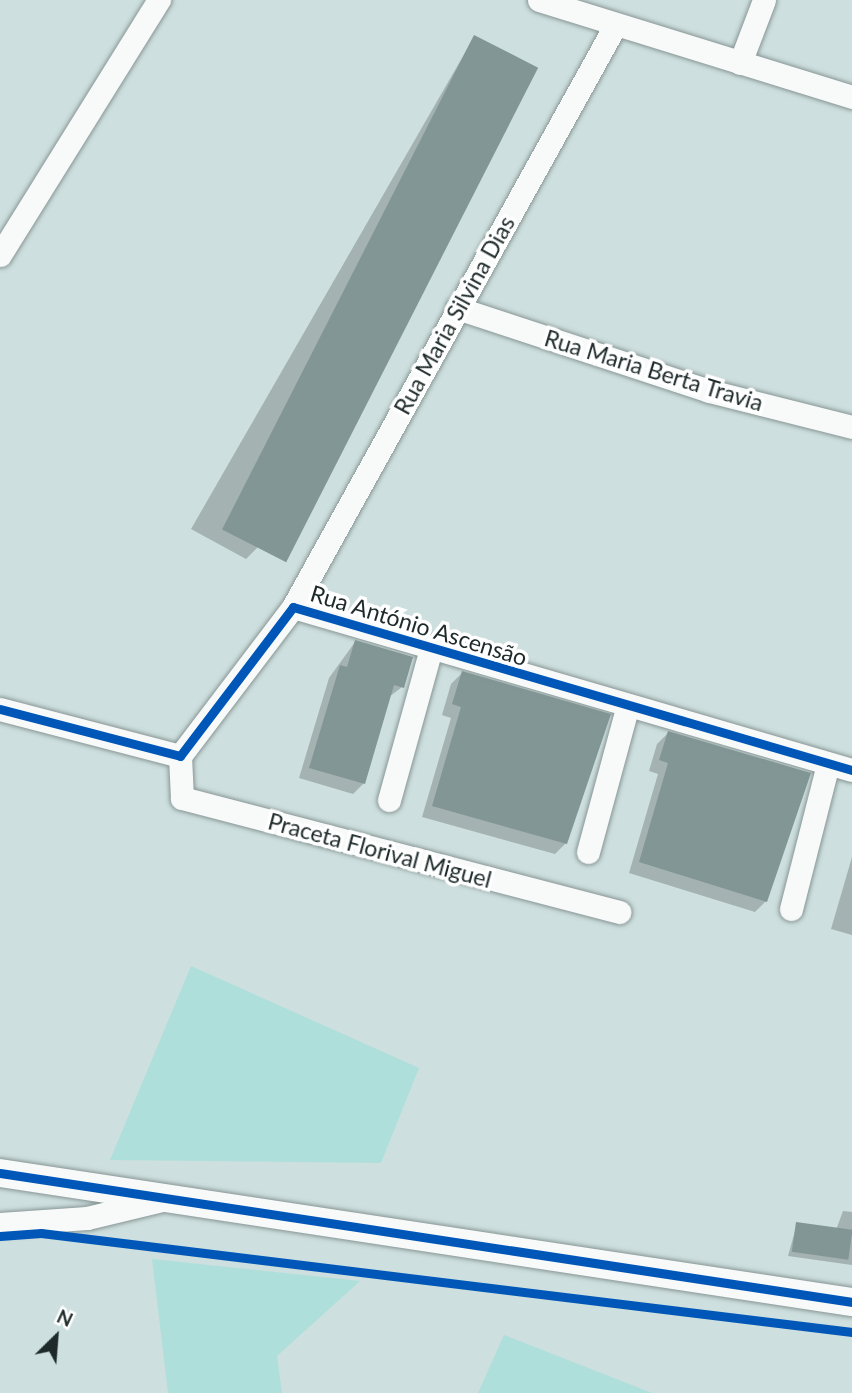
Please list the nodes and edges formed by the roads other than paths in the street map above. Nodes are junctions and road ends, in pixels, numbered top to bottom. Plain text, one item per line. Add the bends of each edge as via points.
1 (159, 0) edge
2 (539, 0) edge
3 (764, 0) edge
4 (616, 24) junction
5 (740, 63) junction
6 (852, 97) edge
7 (0, 255) edge
8 (457, 308) junction
9 (852, 428) edge
10 (293, 607) junction
11 (431, 649) junction
12 (627, 708) junction
13 (0, 709) edge
14 (180, 756) junction
15 (828, 764) junction
16 (852, 771) edge
17 (389, 800) dead end
18 (588, 852) dead end
19 (791, 909) dead end
20 (619, 912) dead end
21 (0, 1173) edge
22 (166, 1199) junction
23 (0, 1224) edge
24 (852, 1302) edge

1 - 7 street
2 - 4 street
3 - 5 street
4 - 5 street
4 - 8 street, Rua Maria Silvina Dias
5 - 6 street
8 - 9 street, Rua Maria Berta Travia via 709,391
8 - 10 street, Rua Maria Silvina Dias
10 - 11 street, Rua António Ascensão
10 - 14 street, Rua António Ascensão
11 - 12 street, Rua António Ascensão
11 - 17 street
12 - 15 street, Rua António Ascensão
12 - 18 street
13 - 14 street
14 - 20 street, Praceta Florival Miguel via 182,798
15 - 16 street, Rua António Ascensão
15 - 19 street
21 - 22 street
22 - 23 street via 87,1218
22 - 24 street

